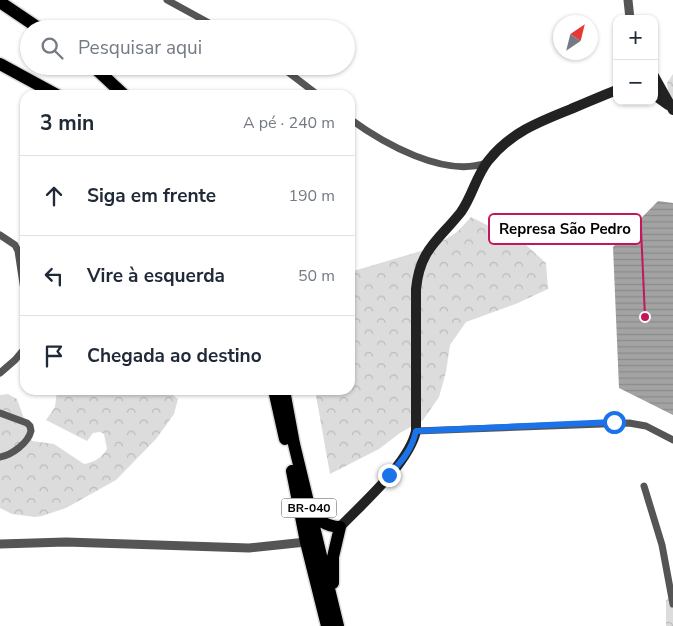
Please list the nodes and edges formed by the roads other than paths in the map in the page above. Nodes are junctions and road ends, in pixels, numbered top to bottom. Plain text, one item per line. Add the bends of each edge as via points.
1 (167, 0) edge
2 (628, 0) edge
3 (0, 2) edge
4 (630, 15) edge
5 (27, 20) edge
6 (204, 20) edge
7 (0, 64) edge
8 (102, 75) edge
9 (292, 75) edge
10 (658, 83) edge
11 (47, 90) edge
12 (118, 90) edge
13 (311, 90) edge
14 (613, 92) edge
15 (658, 98) edge
16 (671, 107) edge
17 (355, 122) edge
18 (486, 163) junction
19 (0, 235) edge
20 (20, 264) edge
21 (20, 354) edge
22 (0, 373) edge
23 (275, 395) edge
24 (285, 395) edge
25 (0, 413) edge
26 (416, 431) junction
27 (673, 440) edge
28 (294, 444) junction
29 (0, 457) edge
30 (644, 486) dead end
31 (340, 527) junction
32 (306, 542) junction
33 (0, 544) edge
34 (673, 604) edge
35 (327, 626) edge
36 (338, 626) edge
37 (345, 626) edge

1 - 6 street
2 - 4 street
3 - 5 highway
7 - 11 highway
8 - 12 highway
9 - 13 street
10 - 16 main road
14 - 18 main road via 525,128 502,145
15 - 16 main road
17 - 18 street via 390,145 412,154 462,167
18 - 26 main road via 464,208 429,247 419,269 416,289
19 - 20 street via 15,245
21 - 22 street
23 - 32 highway, BR-040
24 - 28 highway, BR-040
25 - 29 street via 27,423 31,431 26,441
26 - 27 street via 629,422 646,426
26 - 31 main road via 411,448 401,462
28 - 31 highway via 318,519
28 - 36 highway, BR-040
30 - 34 street via 662,545
31 - 37 highway via 332,573
32 - 33 street via 249,548 66,542
32 - 35 highway, BR-040

